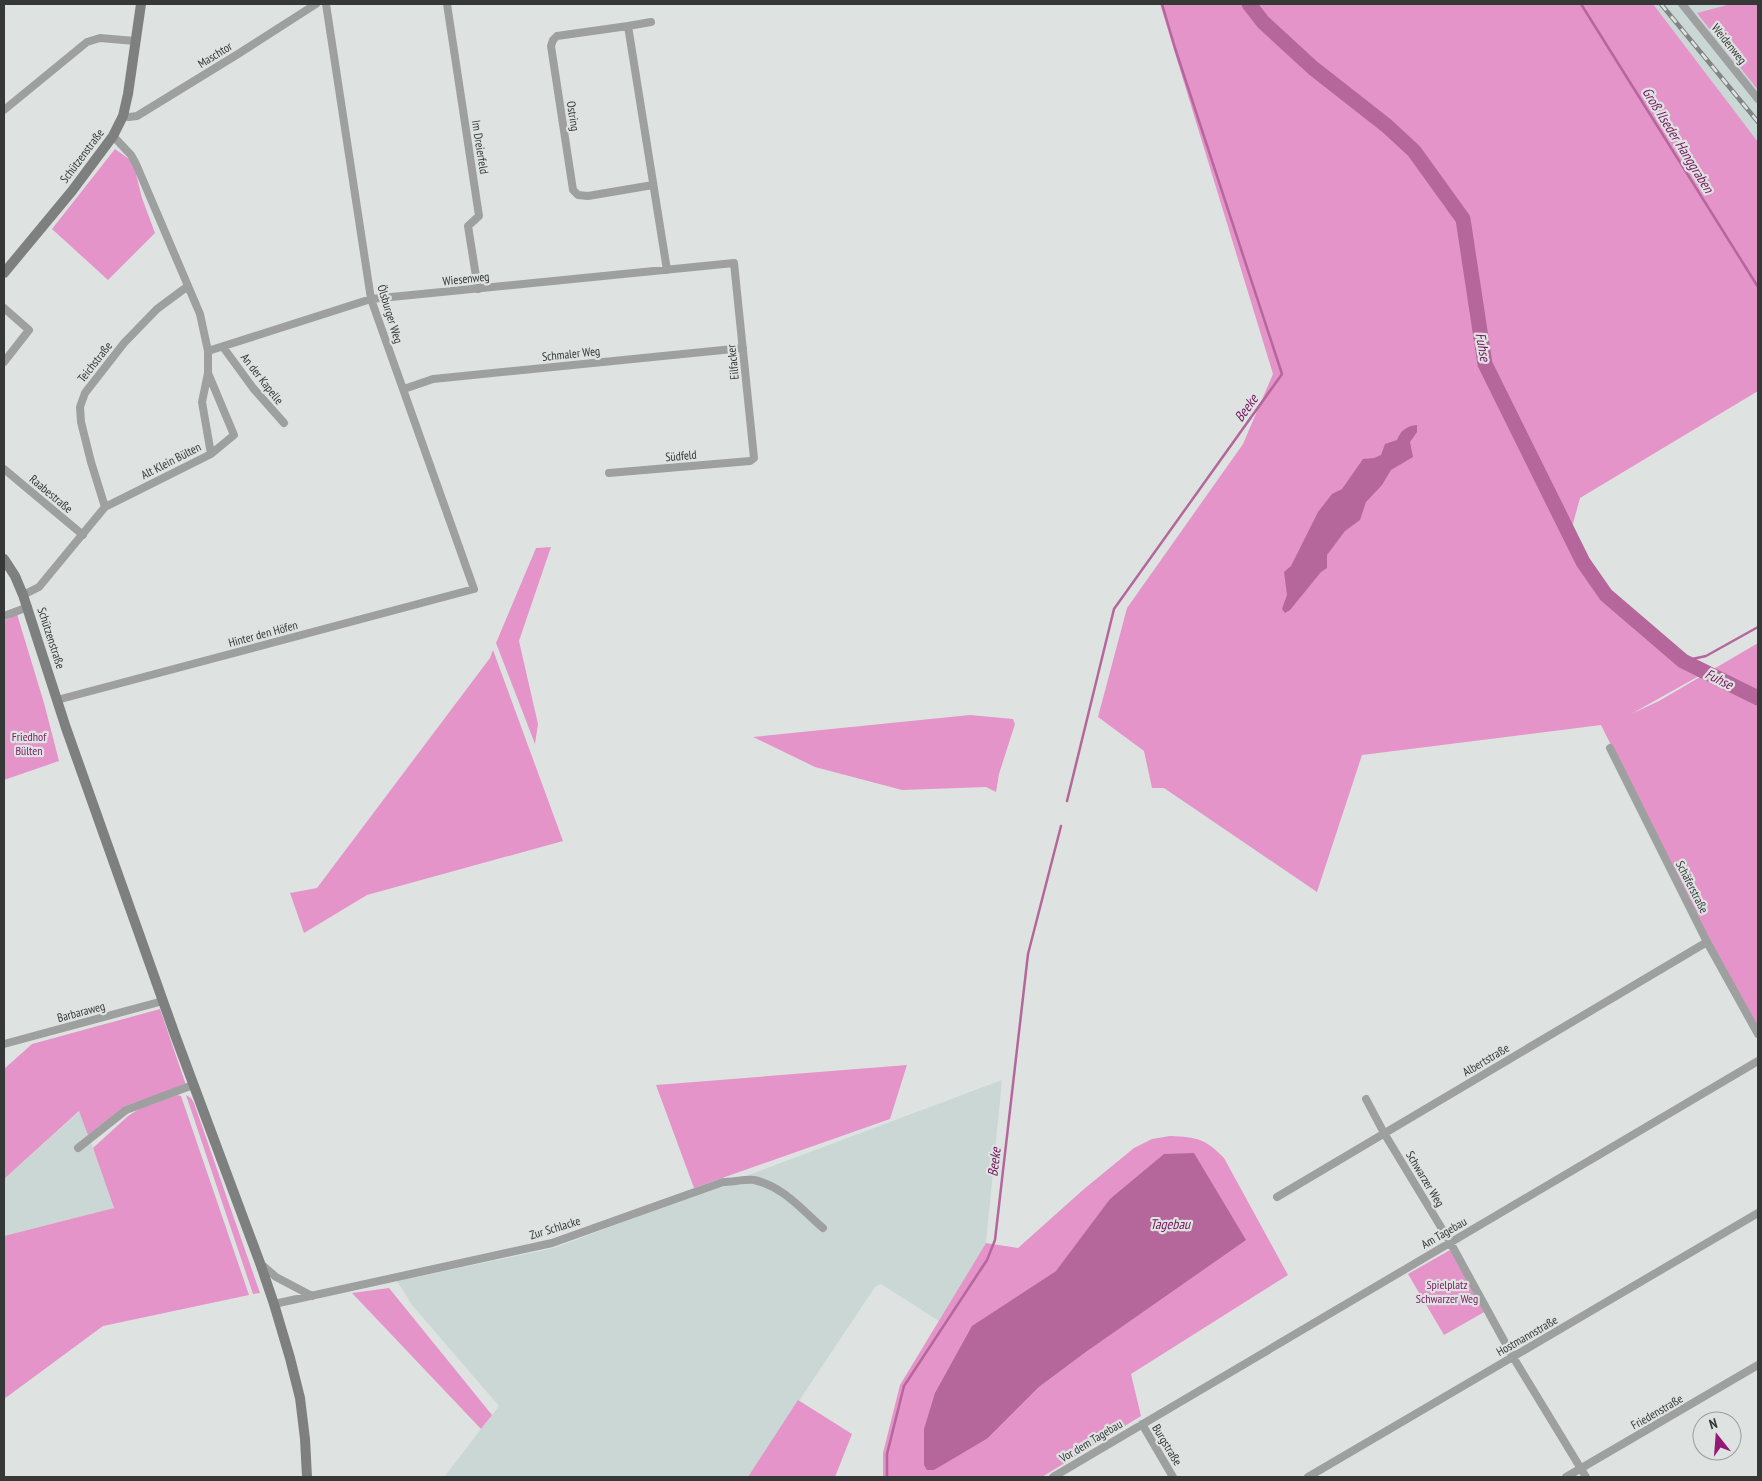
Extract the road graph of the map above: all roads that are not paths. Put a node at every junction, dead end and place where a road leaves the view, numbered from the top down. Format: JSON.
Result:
{"nodes":[{"id":1,"x":141,"y":4,"type":"edge"},
{"id":2,"x":316,"y":4,"type":"edge"},
{"id":3,"x":326,"y":4,"type":"edge"},
{"id":4,"x":447,"y":4,"type":"edge"},
{"id":5,"x":1682,"y":4,"type":"edge"},
{"id":6,"x":651,"y":22,"type":"dead end"},
{"id":7,"x":628,"y":26,"type":"junction"},
{"id":8,"x":135,"y":41,"type":"junction"},
{"id":9,"x":1758,"y":98,"type":"edge"},
{"id":10,"x":4,"y":110,"type":"edge"},
{"id":11,"x":123,"y":116,"type":"junction"},
{"id":12,"x":113,"y":136,"type":"junction"},
{"id":13,"x":653,"y":185,"type":"junction"},
{"id":14,"x":734,"y":263,"type":"joint"},
{"id":15,"x":667,"y":270,"type":"junction"},
{"id":16,"x":4,"y":273,"type":"edge"},
{"id":17,"x":188,"y":286,"type":"junction"},
{"id":18,"x":478,"y":289,"type":"junction"},
{"id":19,"x":371,"y":299,"type":"junction"},
{"id":20,"x":4,"y":308,"type":"edge"},
{"id":21,"x":223,"y":347,"type":"junction"},
{"id":22,"x":743,"y":348,"type":"junction"},
{"id":23,"x":208,"y":350,"type":"junction"},
{"id":24,"x":4,"y":362,"type":"edge"},
{"id":25,"x":208,"y":373,"type":"junction"},
{"id":26,"x":404,"y":389,"type":"junction"},
{"id":27,"x":284,"y":423,"type":"dead end"},
{"id":28,"x":211,"y":454,"type":"junction"},
{"id":29,"x":754,"y":458,"type":"joint"},
{"id":30,"x":4,"y":469,"type":"edge"},
{"id":31,"x":609,"y":473,"type":"dead end"},
{"id":32,"x":105,"y":507,"type":"junction"},
{"id":33,"x":83,"y":535,"type":"junction"},
{"id":34,"x":4,"y":559,"type":"edge"},
{"id":35,"x":474,"y":589,"type":"joint"},
{"id":36,"x":24,"y":595,"type":"junction"},
{"id":37,"x":28,"y":607,"type":"junction"},
{"id":38,"x":4,"y":616,"type":"edge"},
{"id":39,"x":57,"y":700,"type":"junction"},
{"id":40,"x":1610,"y":748,"type":"dead end"},
{"id":41,"x":1707,"y":942,"type":"junction"},
{"id":42,"x":163,"y":1001,"type":"junction"},
{"id":43,"x":1758,"y":1034,"type":"edge"},
{"id":44,"x":4,"y":1044,"type":"edge"},
{"id":45,"x":1758,"y":1061,"type":"edge"},
{"id":46,"x":193,"y":1085,"type":"junction"},
{"id":47,"x":1366,"y":1099,"type":"dead end"},
{"id":48,"x":1384,"y":1134,"type":"junction"},
{"id":49,"x":78,"y":1148,"type":"dead end"},
{"id":50,"x":1277,"y":1197,"type":"dead end"},
{"id":51,"x":1758,"y":1213,"type":"edge"},
{"id":52,"x":823,"y":1228,"type":"dead end"},
{"id":53,"x":1450,"y":1242,"type":"junction"},
{"id":54,"x":260,"y":1262,"type":"junction"},
{"id":55,"x":312,"y":1296,"type":"junction"},
{"id":56,"x":274,"y":1304,"type":"junction"},
{"id":57,"x":1513,"y":1357,"type":"junction"},
{"id":58,"x":1758,"y":1365,"type":"edge"},
{"id":59,"x":1142,"y":1424,"type":"junction"},
{"id":60,"x":1581,"y":1468,"type":"junction"},
{"id":61,"x":307,"y":1477,"type":"edge"},
{"id":62,"x":1053,"y":1477,"type":"edge"},
{"id":63,"x":1173,"y":1477,"type":"edge"},
{"id":64,"x":1308,"y":1477,"type":"edge"},
{"id":65,"x":1566,"y":1477,"type":"edge"},
{"id":66,"x":1586,"y":1477,"type":"edge"}],
"edges":[{"from":1,"to":8,"type":"street","name":"Schützenstraße"},
{"from":2,"to":11,"type":"street","name":"Maschtor"},
{"from":3,"to":19,"type":"street","name":"Ölsburger Weg"},
{"from":4,"to":18,"type":"street","name":"Im Dreierfeld"},
{"from":5,"to":9,"type":"street","name":"Weidenweg"},
{"from":6,"to":7,"type":"street","name":"Ostring"},
{"from":7,"to":13,"type":"street"},
{"from":7,"to":13,"type":"street","name":"Ostring"},
{"from":8,"to":10,"type":"street"},
{"from":8,"to":11,"type":"street","name":"Schützenstraße"},
{"from":11,"to":12,"type":"street","name":"Schützenstraße"},
{"from":12,"to":16,"type":"street","name":"Schützenstraße"},
{"from":12,"to":17,"type":"street","name":"Alt Klein Bülten"},
{"from":13,"to":15,"type":"street"},
{"from":14,"to":15,"type":"street","name":"Wiesenweg"},
{"from":14,"to":22,"type":"street","name":"Eilfacker"},
{"from":15,"to":18,"type":"street","name":"Wiesenweg"},
{"from":17,"to":23,"type":"street","name":"Alt Klein Bülten"},
{"from":17,"to":32,"type":"street","name":"Teichstraße"},
{"from":18,"to":19,"type":"street","name":"Wiesenweg"},
{"from":19,"to":21,"type":"street","name":"Wiesenweg"},
{"from":19,"to":26,"type":"street","name":"Ölsburger Weg"},
{"from":20,"to":24,"type":"street"},
{"from":21,"to":23,"type":"street","name":"Wiesenweg"},
{"from":21,"to":27,"type":"street","name":"An der Kapelle"},
{"from":22,"to":26,"type":"street","name":"Schmaler Weg"},
{"from":22,"to":29,"type":"street","name":"Eilfacker"},
{"from":23,"to":25,"type":"street","name":"Alt Klein Bülten"},
{"from":25,"to":28,"type":"street","name":"Alt Klein Bülten"},
{"from":25,"to":28,"type":"street"},
{"from":26,"to":35,"type":"street","name":"Ölsburger Weg"},
{"from":28,"to":32,"type":"street","name":"Alt Klein Bülten"},
{"from":29,"to":31,"type":"street","name":"Südfeld"},
{"from":30,"to":33,"type":"street","name":"Raabestraße"},
{"from":32,"to":33,"type":"street","name":"Alt Klein Bülten"},
{"from":33,"to":36,"type":"street","name":"Alt Klein Bülten"},
{"from":34,"to":36,"type":"street","name":"Schützenstraße"},
{"from":35,"to":39,"type":"street","name":"Hinter den Höfen"},
{"from":36,"to":37,"type":"street","name":"Schützenstraße"},
{"from":37,"to":38,"type":"street"},
{"from":37,"to":39,"type":"street","name":"Schützenstraße"},
{"from":39,"to":42,"type":"street","name":"Schützenstraße"},
{"from":40,"to":41,"type":"street","name":"Schäferstraße"},
{"from":41,"to":43,"type":"street","name":"Schäferstraße"},
{"from":41,"to":48,"type":"street","name":"Albertstraße"},
{"from":42,"to":44,"type":"street","name":"Barbaraweg"},
{"from":42,"to":46,"type":"street","name":"Schützenstraße"},
{"from":45,"to":53,"type":"street","name":"Am Tagebau"},
{"from":46,"to":49,"type":"street"},
{"from":46,"to":54,"type":"street","name":"Schützenstraße"},
{"from":47,"to":48,"type":"street","name":"Schwarzer Weg"},
{"from":48,"to":50,"type":"street","name":"Albertstraße"},
{"from":48,"to":53,"type":"street","name":"Schwarzer Weg"},
{"from":51,"to":57,"type":"street","name":"Hostmannstraße"},
{"from":52,"to":55,"type":"street","name":"Zur Schlacke"},
{"from":53,"to":57,"type":"street","name":"Schwarzer Weg"},
{"from":53,"to":59,"type":"street","name":"Am Tagebau"},
{"from":54,"to":55,"type":"street"},
{"from":54,"to":56,"type":"street","name":"Schützenstraße"},
{"from":55,"to":56,"type":"street","name":"Zur Schlacke"},
{"from":56,"to":61,"type":"street","name":"Schützenstraße"},
{"from":57,"to":60,"type":"street","name":"Schwarzer Weg"},
{"from":57,"to":64,"type":"street","name":"Hostmannstraße"},
{"from":58,"to":60,"type":"street","name":"Friedenstraße"},
{"from":59,"to":62,"type":"street","name":"Vor dem Tagebau"},
{"from":59,"to":63,"type":"street","name":"Burgstraße"},
{"from":60,"to":65,"type":"street","name":"Friedenstraße"},
{"from":60,"to":66,"type":"street","name":"Schwarzer Weg"}]}
